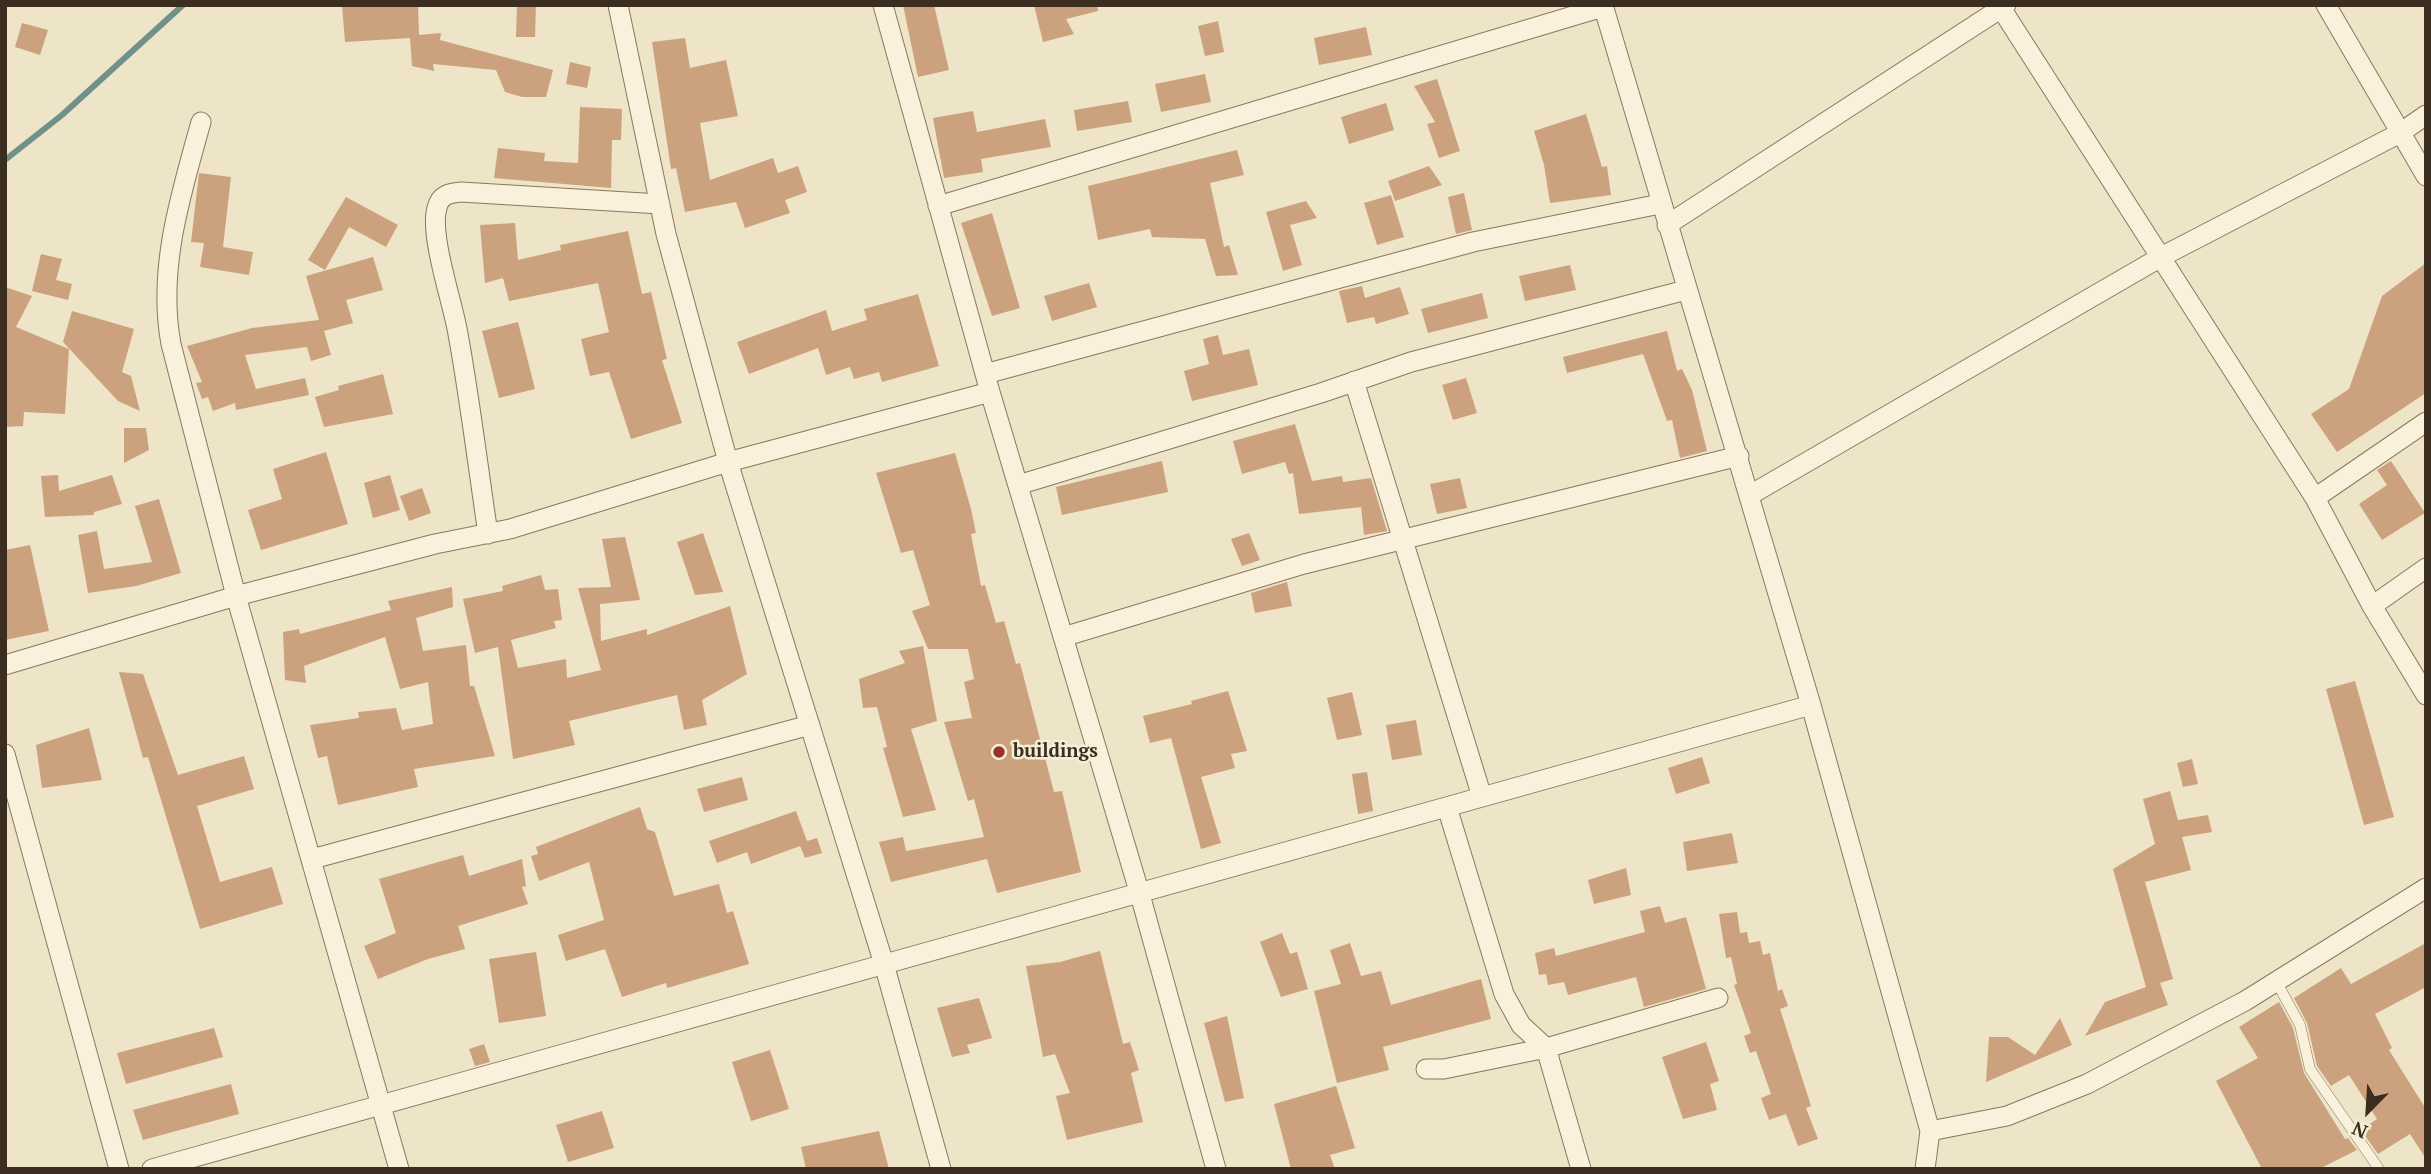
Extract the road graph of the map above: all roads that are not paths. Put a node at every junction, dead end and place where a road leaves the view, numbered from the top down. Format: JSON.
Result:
{"nodes":[{"id":1,"x":618,"y":5,"type":"edge"},
{"id":2,"x":883,"y":5,"type":"edge"},
{"id":3,"x":2326,"y":5,"type":"edge"},
{"id":4,"x":1603,"y":6,"type":"edge"},
{"id":5,"x":2002,"y":6,"type":"edge"},
{"id":6,"x":2426,"y":115,"type":"edge"},
{"id":7,"x":201,"y":122,"type":"dead end"},
{"id":8,"x":2400,"y":133,"type":"junction"},
{"id":9,"x":2426,"y":176,"type":"edge"},
{"id":10,"x":660,"y":204,"type":"junction"},
{"id":11,"x":1660,"y":204,"type":"junction"},
{"id":12,"x":938,"y":206,"type":"junction"},
{"id":13,"x":1667,"y":225,"type":"junction"},
{"id":14,"x":2161,"y":257,"type":"junction"},
{"id":15,"x":1686,"y":290,"type":"junction"},
{"id":16,"x":1354,"y":381,"type":"junction"},
{"id":17,"x":988,"y":383,"type":"junction"},
{"id":18,"x":2426,"y":422,"type":"edge"},
{"id":19,"x":1739,"y":456,"type":"junction"},
{"id":20,"x":728,"y":462,"type":"junction"},
{"id":21,"x":1018,"y":485,"type":"junction"},
{"id":22,"x":1750,"y":495,"type":"junction"},
{"id":23,"x":2315,"y":498,"type":"junction"},
{"id":24,"x":488,"y":534,"type":"junction"},
{"id":25,"x":1403,"y":537,"type":"junction"},
{"id":26,"x":2426,"y":568,"type":"edge"},
{"id":27,"x":236,"y":596,"type":"junction"},
{"id":28,"x":2372,"y":606,"type":"junction"},
{"id":29,"x":1063,"y":637,"type":"junction"},
{"id":30,"x":5,"y":665,"type":"edge"},
{"id":31,"x":2426,"y":695,"type":"edge"},
{"id":32,"x":1811,"y":705,"type":"junction"},
{"id":33,"x":810,"y":725,"type":"junction"},
{"id":34,"x":5,"y":754,"type":"edge"},
{"id":35,"x":1482,"y":797,"type":"junction"},
{"id":36,"x":1447,"y":807,"type":"junction"},
{"id":37,"x":312,"y":859,"type":"junction"},
{"id":38,"x":2426,"y":888,"type":"edge"},
{"id":39,"x":1139,"y":891,"type":"junction"},
{"id":40,"x":884,"y":964,"type":"junction"},
{"id":41,"x":2276,"y":981,"type":"junction"},
{"id":42,"x":1718,"y":998,"type":"dead end"},
{"id":43,"x":1546,"y":1048,"type":"junction"},
{"id":44,"x":1426,"y":1069,"type":"dead end"},
{"id":45,"x":382,"y":1105,"type":"junction"},
{"id":46,"x":1930,"y":1131,"type":"junction"},
{"id":47,"x":120,"y":1169,"type":"edge"},
{"id":48,"x":152,"y":1169,"type":"edge"},
{"id":49,"x":399,"y":1169,"type":"edge"},
{"id":50,"x":941,"y":1169,"type":"edge"},
{"id":51,"x":1216,"y":1169,"type":"edge"},
{"id":52,"x":1581,"y":1169,"type":"edge"},
{"id":53,"x":1925,"y":1169,"type":"edge"},
{"id":54,"x":2379,"y":1169,"type":"edge"}],
"edges":[{"from":1,"to":10,"type":"street"},
{"from":2,"to":12,"type":"street"},
{"from":3,"to":8,"type":"street"},
{"from":4,"to":11,"type":"street"},
{"from":4,"to":12,"type":"street"},
{"from":5,"to":13,"type":"street"},
{"from":5,"to":14,"type":"street"},
{"from":6,"to":8,"type":"street"},
{"from":7,"to":27,"type":"street"},
{"from":8,"to":9,"type":"street"},
{"from":8,"to":14,"type":"street"},
{"from":10,"to":20,"type":"street"},
{"from":10,"to":24,"type":"street"},
{"from":11,"to":13,"type":"street"},
{"from":11,"to":17,"type":"street"},
{"from":12,"to":17,"type":"street"},
{"from":13,"to":15,"type":"street"},
{"from":14,"to":22,"type":"street"},
{"from":14,"to":23,"type":"street"},
{"from":15,"to":16,"type":"street"},
{"from":15,"to":19,"type":"street"},
{"from":16,"to":21,"type":"street"},
{"from":16,"to":25,"type":"street"},
{"from":17,"to":20,"type":"street"},
{"from":17,"to":21,"type":"street"},
{"from":18,"to":23,"type":"street"},
{"from":19,"to":22,"type":"street"},
{"from":19,"to":25,"type":"street"},
{"from":20,"to":24,"type":"street"},
{"from":20,"to":33,"type":"street"},
{"from":21,"to":29,"type":"street"},
{"from":22,"to":32,"type":"street"},
{"from":23,"to":28,"type":"street"},
{"from":24,"to":27,"type":"street"},
{"from":25,"to":29,"type":"street"},
{"from":25,"to":35,"type":"street"},
{"from":26,"to":28,"type":"street"},
{"from":27,"to":30,"type":"street"},
{"from":27,"to":37,"type":"street"},
{"from":28,"to":31,"type":"street"},
{"from":29,"to":39,"type":"street"},
{"from":32,"to":35,"type":"street"},
{"from":32,"to":46,"type":"street"},
{"from":33,"to":37,"type":"street"},
{"from":33,"to":40,"type":"street"},
{"from":34,"to":47,"type":"street"},
{"from":35,"to":36,"type":"street"},
{"from":36,"to":39,"type":"street"},
{"from":36,"to":43,"type":"street"},
{"from":37,"to":45,"type":"street"},
{"from":38,"to":41,"type":"street"},
{"from":39,"to":40,"type":"street"},
{"from":39,"to":51,"type":"street"},
{"from":40,"to":45,"type":"street"},
{"from":40,"to":50,"type":"street"},
{"from":41,"to":46,"type":"street"},
{"from":41,"to":54,"type":"lane"},
{"from":42,"to":43,"type":"street"},
{"from":43,"to":44,"type":"street"},
{"from":43,"to":52,"type":"street"},
{"from":45,"to":48,"type":"street"},
{"from":45,"to":49,"type":"street"},
{"from":46,"to":53,"type":"street"}]}
